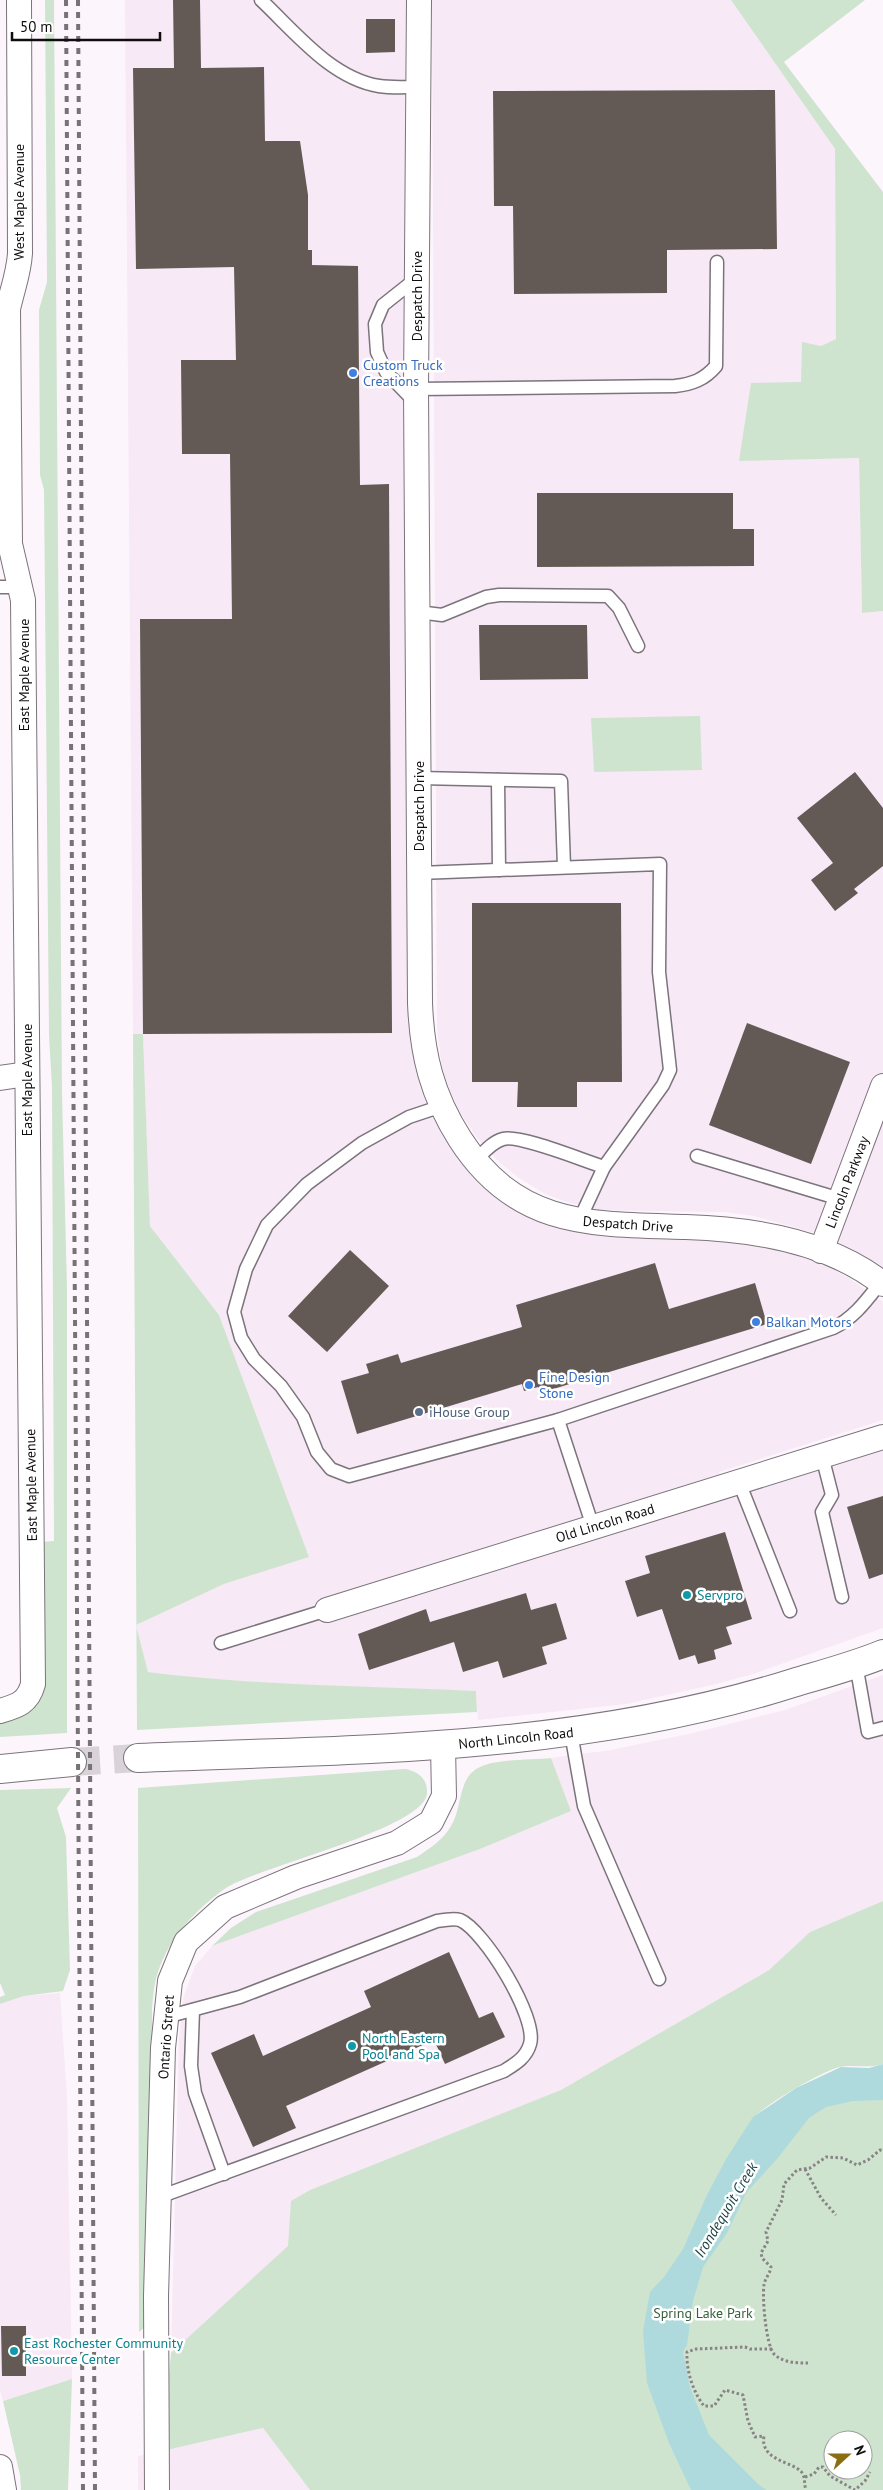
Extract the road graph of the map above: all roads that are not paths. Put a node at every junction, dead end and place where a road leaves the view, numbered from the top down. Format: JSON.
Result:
{"nodes":[{"id":1,"x":19,"y":0,"type":"edge"},
{"id":2,"x":261,"y":0,"type":"edge"},
{"id":3,"x":419,"y":0,"type":"edge"},
{"id":4,"x":418,"y":87,"type":"junction"},
{"id":5,"x":718,"y":262,"type":"dead end"},
{"id":6,"x":417,"y":278,"type":"junction"},
{"id":7,"x":417,"y":396,"type":"junction"},
{"id":8,"x":4,"y":432,"type":"edge"},
{"id":9,"x":10,"y":587,"type":"edge"},
{"id":10,"x":418,"y":612,"type":"junction"},
{"id":11,"x":638,"y":646,"type":"dead end"},
{"id":12,"x":419,"y":778,"type":"junction"},
{"id":13,"x":498,"y":780,"type":"junction"},
{"id":14,"x":564,"y":867,"type":"junction"},
{"id":15,"x":499,"y":870,"type":"junction"},
{"id":16,"x":420,"y":872,"type":"junction"},
{"id":17,"x":27,"y":1074,"type":"junction"},
{"id":18,"x":0,"y":1078,"type":"edge"},
{"id":19,"x":883,"y":1086,"type":"edge"},
{"id":20,"x":442,"y":1106,"type":"junction"},
{"id":21,"x":697,"y":1156,"type":"dead end"},
{"id":22,"x":476,"y":1160,"type":"junction"},
{"id":23,"x":604,"y":1167,"type":"junction"},
{"id":24,"x":840,"y":1199,"type":"junction"},
{"id":25,"x":579,"y":1221,"type":"junction"},
{"id":26,"x":821,"y":1251,"type":"junction"},
{"id":27,"x":882,"y":1283,"type":"edge"},
{"id":28,"x":558,"y":1420,"type":"junction"},
{"id":29,"x":883,"y":1436,"type":"edge"},
{"id":30,"x":822,"y":1456,"type":"junction"},
{"id":31,"x":739,"y":1482,"type":"junction"},
{"id":32,"x":593,"y":1527,"type":"junction"},
{"id":33,"x":842,"y":1597,"type":"dead end"},
{"id":34,"x":327,"y":1610,"type":"joint"},
{"id":35,"x":790,"y":1611,"type":"dead end"},
{"id":36,"x":221,"y":1644,"type":"dead end"},
{"id":37,"x":883,"y":1654,"type":"edge"},
{"id":38,"x":856,"y":1664,"type":"junction"},
{"id":39,"x":0,"y":1711,"type":"edge"},
{"id":40,"x":883,"y":1728,"type":"edge"},
{"id":41,"x":571,"y":1733,"type":"junction"},
{"id":42,"x":443,"y":1746,"type":"junction"},
{"id":43,"x":138,"y":1758,"type":"tunnel mouth"},
{"id":44,"x":72,"y":1762,"type":"tunnel mouth"},
{"id":45,"x":0,"y":1769,"type":"edge"},
{"id":46,"x":659,"y":1979,"type":"dead end"},
{"id":47,"x":194,"y":2010,"type":"junction"},
{"id":48,"x":166,"y":2017,"type":"junction"},
{"id":49,"x":224,"y":2174,"type":"junction"},
{"id":50,"x":159,"y":2197,"type":"junction"},
{"id":51,"x":0,"y":2466,"type":"edge"},
{"id":52,"x":4,"y":2490,"type":"edge"},
{"id":53,"x":157,"y":2490,"type":"edge"}],
"edges":[{"from":1,"to":8,"type":"street","name":"West Maple Avenue"},
{"from":2,"to":4,"type":"lane"},
{"from":3,"to":4,"type":"street","name":"Despatch Drive"},
{"from":4,"to":6,"type":"street","name":"Despatch Drive"},
{"from":5,"to":7,"type":"lane"},
{"from":6,"to":7,"type":"street","name":"Despatch Drive"},
{"from":6,"to":7,"type":"lane"},
{"from":7,"to":10,"type":"street","name":"Despatch Drive"},
{"from":8,"to":9,"type":"street","name":"East Maple Avenue"},
{"from":9,"to":17,"type":"street","name":"East Maple Avenue"},
{"from":10,"to":11,"type":"lane"},
{"from":10,"to":12,"type":"street","name":"Despatch Drive"},
{"from":12,"to":13,"type":"lane"},
{"from":12,"to":16,"type":"street","name":"Despatch Drive"},
{"from":13,"to":14,"type":"lane"},
{"from":13,"to":15,"type":"lane"},
{"from":14,"to":15,"type":"lane"},
{"from":14,"to":23,"type":"lane"},
{"from":15,"to":16,"type":"lane"},
{"from":16,"to":20,"type":"street","name":"Despatch Drive"},
{"from":17,"to":18,"type":"street"},
{"from":17,"to":39,"type":"street","name":"East Maple Avenue"},
{"from":19,"to":24,"type":"street","name":"Lincoln Parkway"},
{"from":20,"to":22,"type":"street","name":"Despatch Drive"},
{"from":20,"to":28,"type":"lane"},
{"from":21,"to":24,"type":"lane"},
{"from":22,"to":23,"type":"lane"},
{"from":22,"to":25,"type":"street","name":"Despatch Drive"},
{"from":23,"to":25,"type":"lane"},
{"from":24,"to":26,"type":"street","name":"Lincoln Parkway"},
{"from":25,"to":26,"type":"street","name":"Despatch Drive"},
{"from":26,"to":27,"type":"street","name":"Despatch Drive"},
{"from":27,"to":28,"type":"lane"},
{"from":28,"to":32,"type":"lane"},
{"from":29,"to":30,"type":"street","name":"Old Lincoln Road"},
{"from":30,"to":31,"type":"street","name":"Old Lincoln Road"},
{"from":30,"to":33,"type":"lane"},
{"from":31,"to":32,"type":"street","name":"Old Lincoln Road"},
{"from":31,"to":35,"type":"lane"},
{"from":32,"to":34,"type":"street","name":"Old Lincoln Road"},
{"from":34,"to":36,"type":"lane"},
{"from":37,"to":38,"type":"street","name":"North Lincoln Road"},
{"from":38,"to":40,"type":"lane"},
{"from":38,"to":41,"type":"street","name":"North Lincoln Road"},
{"from":41,"to":42,"type":"street","name":"North Lincoln Road"},
{"from":41,"to":46,"type":"lane"},
{"from":42,"to":43,"type":"street","name":"North Lincoln Road"},
{"from":42,"to":48,"type":"street","name":"Ontario Street"},
{"from":44,"to":45,"type":"street"},
{"from":47,"to":48,"type":"lane"},
{"from":47,"to":49,"type":"lane"},
{"from":47,"to":49,"type":"lane"},
{"from":48,"to":50,"type":"street","name":"Ontario Street"},
{"from":49,"to":50,"type":"lane"},
{"from":50,"to":53,"type":"street","name":"Ontario Street"},
{"from":51,"to":52,"type":"street"}]}
